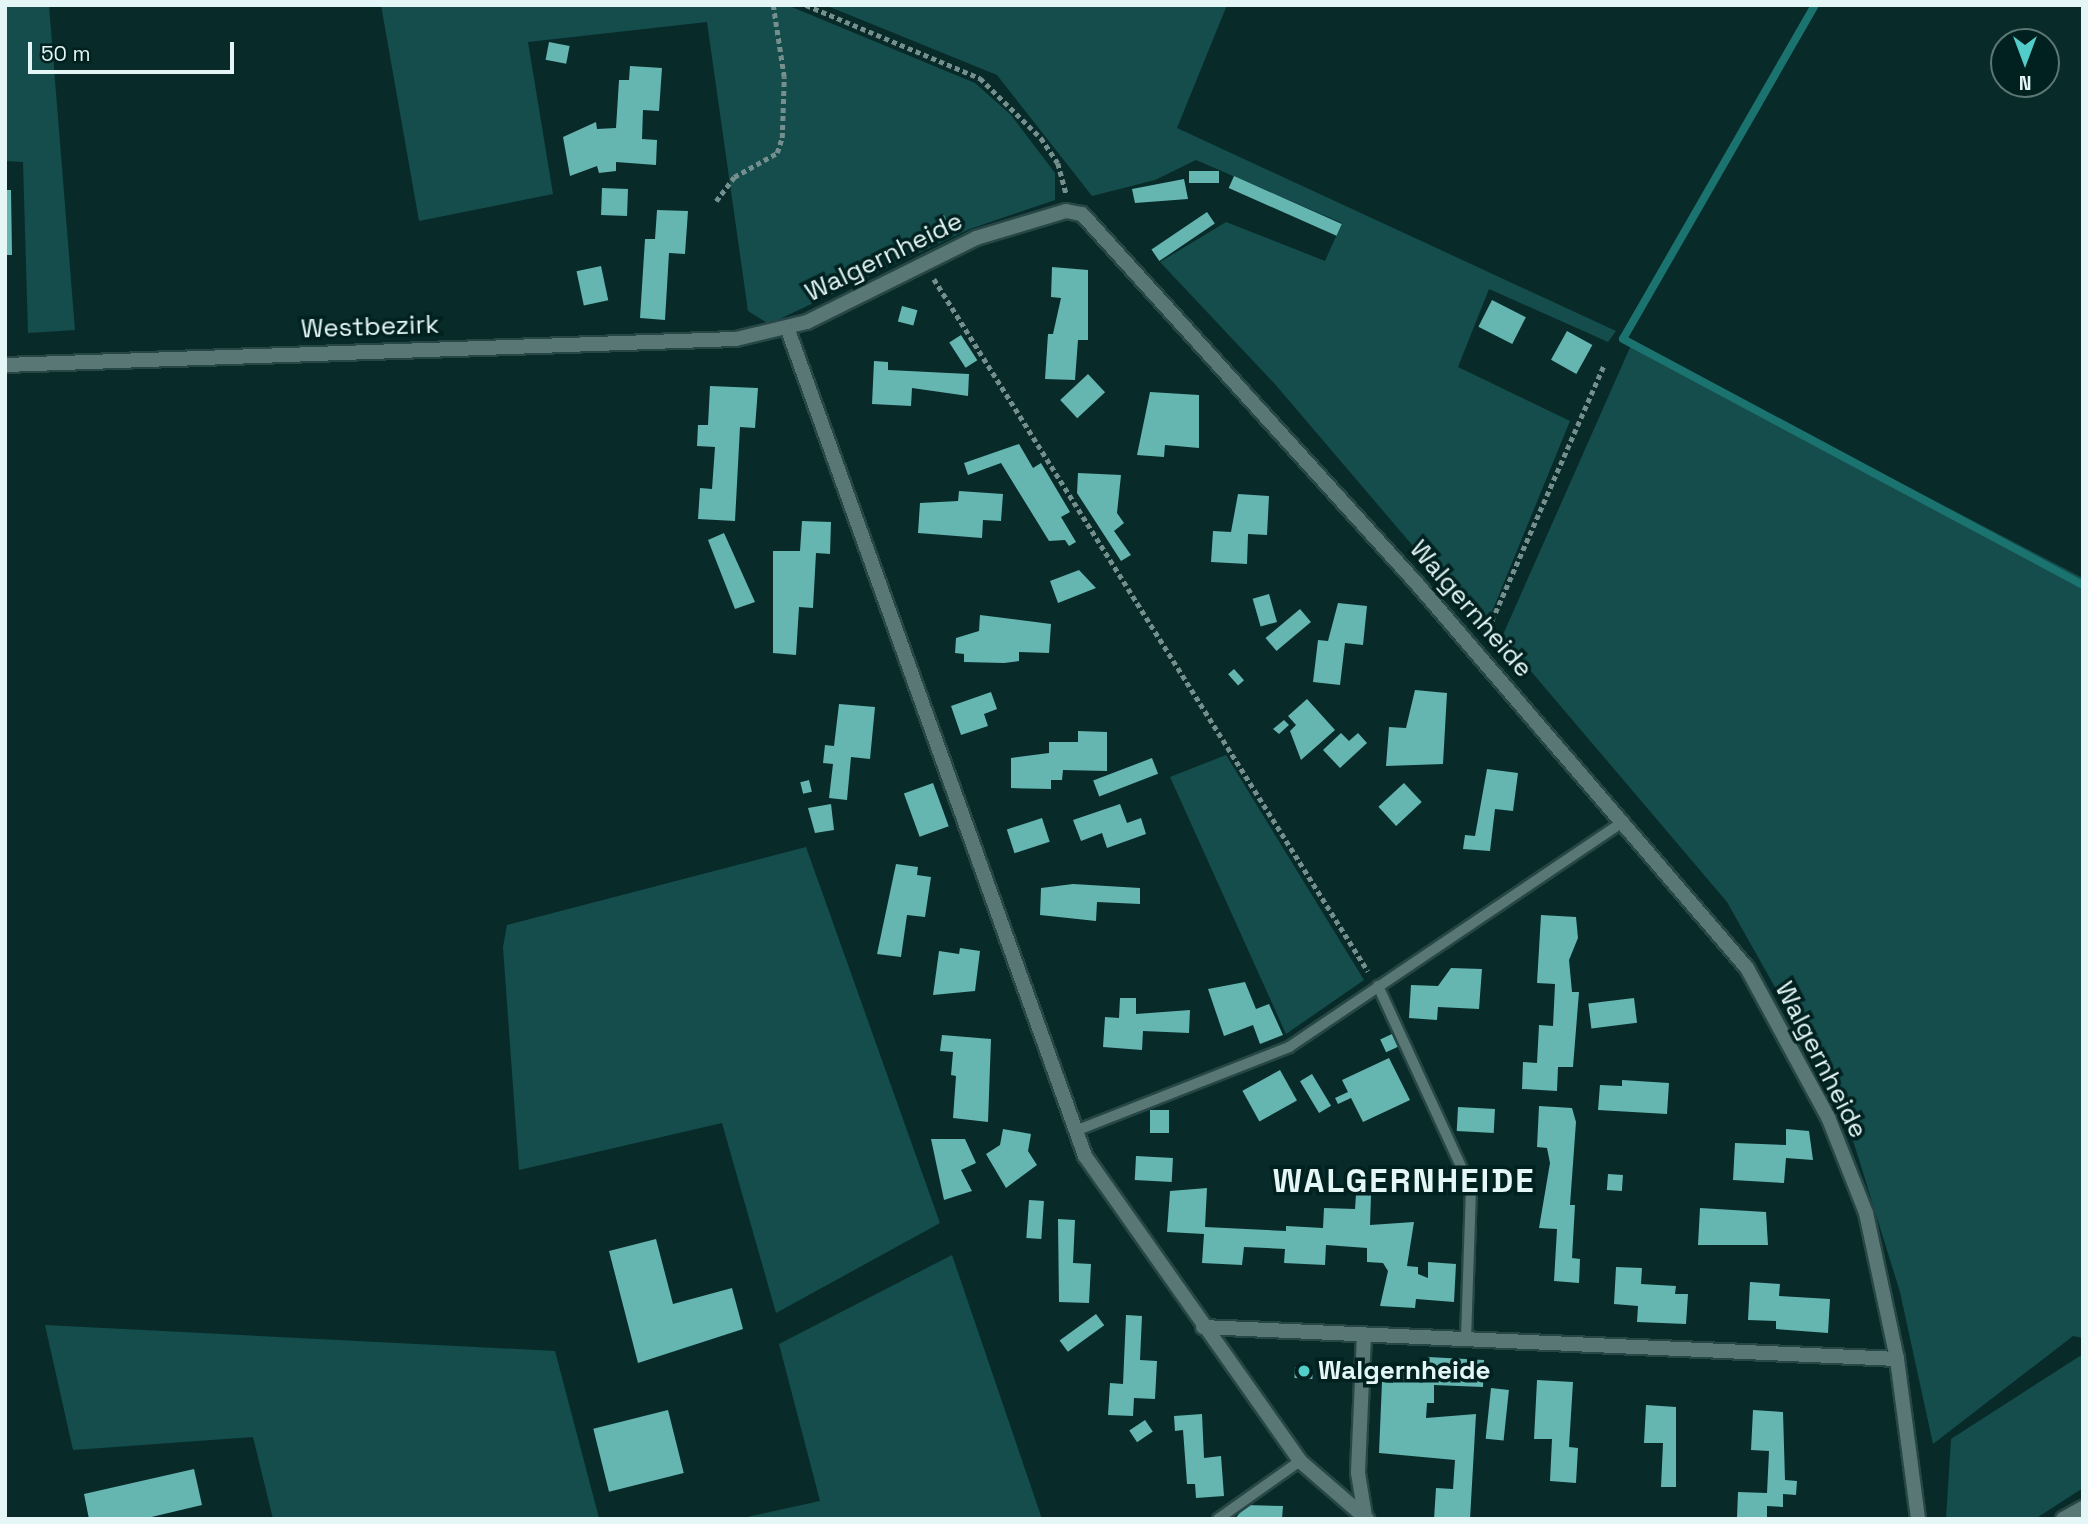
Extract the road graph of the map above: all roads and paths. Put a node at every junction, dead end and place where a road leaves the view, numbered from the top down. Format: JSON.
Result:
{"nodes":[{"id":1,"x":773,"y":5,"type":"edge"},
{"id":2,"x":806,"y":5,"type":"edge"},
{"id":3,"x":716,"y":201,"type":"dead end"},
{"id":4,"x":1066,"y":211,"type":"junction"},
{"id":5,"x":922,"y":261,"type":"junction"},
{"id":6,"x":789,"y":330,"type":"junction"},
{"id":7,"x":736,"y":338,"type":"joint"},
{"id":8,"x":5,"y":365,"type":"edge"},
{"id":9,"x":1604,"y":365,"type":"dead end"},
{"id":10,"x":1472,"y":647,"type":"junction"},
{"id":11,"x":1624,"y":821,"type":"junction"},
{"id":12,"x":1378,"y":986,"type":"junction"},
{"id":13,"x":1075,"y":1131,"type":"junction"},
{"id":14,"x":1203,"y":1327,"type":"junction"},
{"id":15,"x":1364,"y":1334,"type":"junction"},
{"id":16,"x":1466,"y":1338,"type":"junction"},
{"id":17,"x":1897,"y":1359,"type":"junction"},
{"id":18,"x":1300,"y":1461,"type":"junction"},
{"id":19,"x":2083,"y":1508,"type":"edge"},
{"id":20,"x":1366,"y":1518,"type":"edge"},
{"id":21,"x":1218,"y":1519,"type":"edge"},
{"id":22,"x":1918,"y":1519,"type":"edge"},
{"id":23,"x":2063,"y":1519,"type":"edge"}],
"edges":[{"from":1,"to":3,"type":"path"},
{"from":2,"to":4,"type":"path"},
{"from":4,"to":5,"type":"street","name":"Walgernheide"},
{"from":4,"to":10,"type":"street","name":"Walgernheide"},
{"from":5,"to":6,"type":"street","name":"Walgernheide"},
{"from":5,"to":12,"type":"path"},
{"from":6,"to":7,"type":"street","name":"Walgernheide"},
{"from":6,"to":13,"type":"street","name":"Walgernheide"},
{"from":7,"to":8,"type":"street","name":"Westbezirk"},
{"from":9,"to":10,"type":"path"},
{"from":10,"to":11,"type":"street","name":"Walgernheide"},
{"from":11,"to":12,"type":"lane"},
{"from":11,"to":17,"type":"street","name":"Walgernheide"},
{"from":12,"to":13,"type":"lane"},
{"from":12,"to":16,"type":"lane"},
{"from":13,"to":14,"type":"street","name":"Walgernheide"},
{"from":14,"to":15,"type":"street"},
{"from":14,"to":18,"type":"street","name":"Walgernheide"},
{"from":15,"to":16,"type":"street"},
{"from":15,"to":20,"type":"street","name":"Walgernheide"},
{"from":16,"to":17,"type":"street"},
{"from":17,"to":22,"type":"street","name":"Walgernheide"},
{"from":18,"to":20,"type":"street","name":"Walgernheide"},
{"from":18,"to":21,"type":"lane"},
{"from":19,"to":23,"type":"street"}]}
